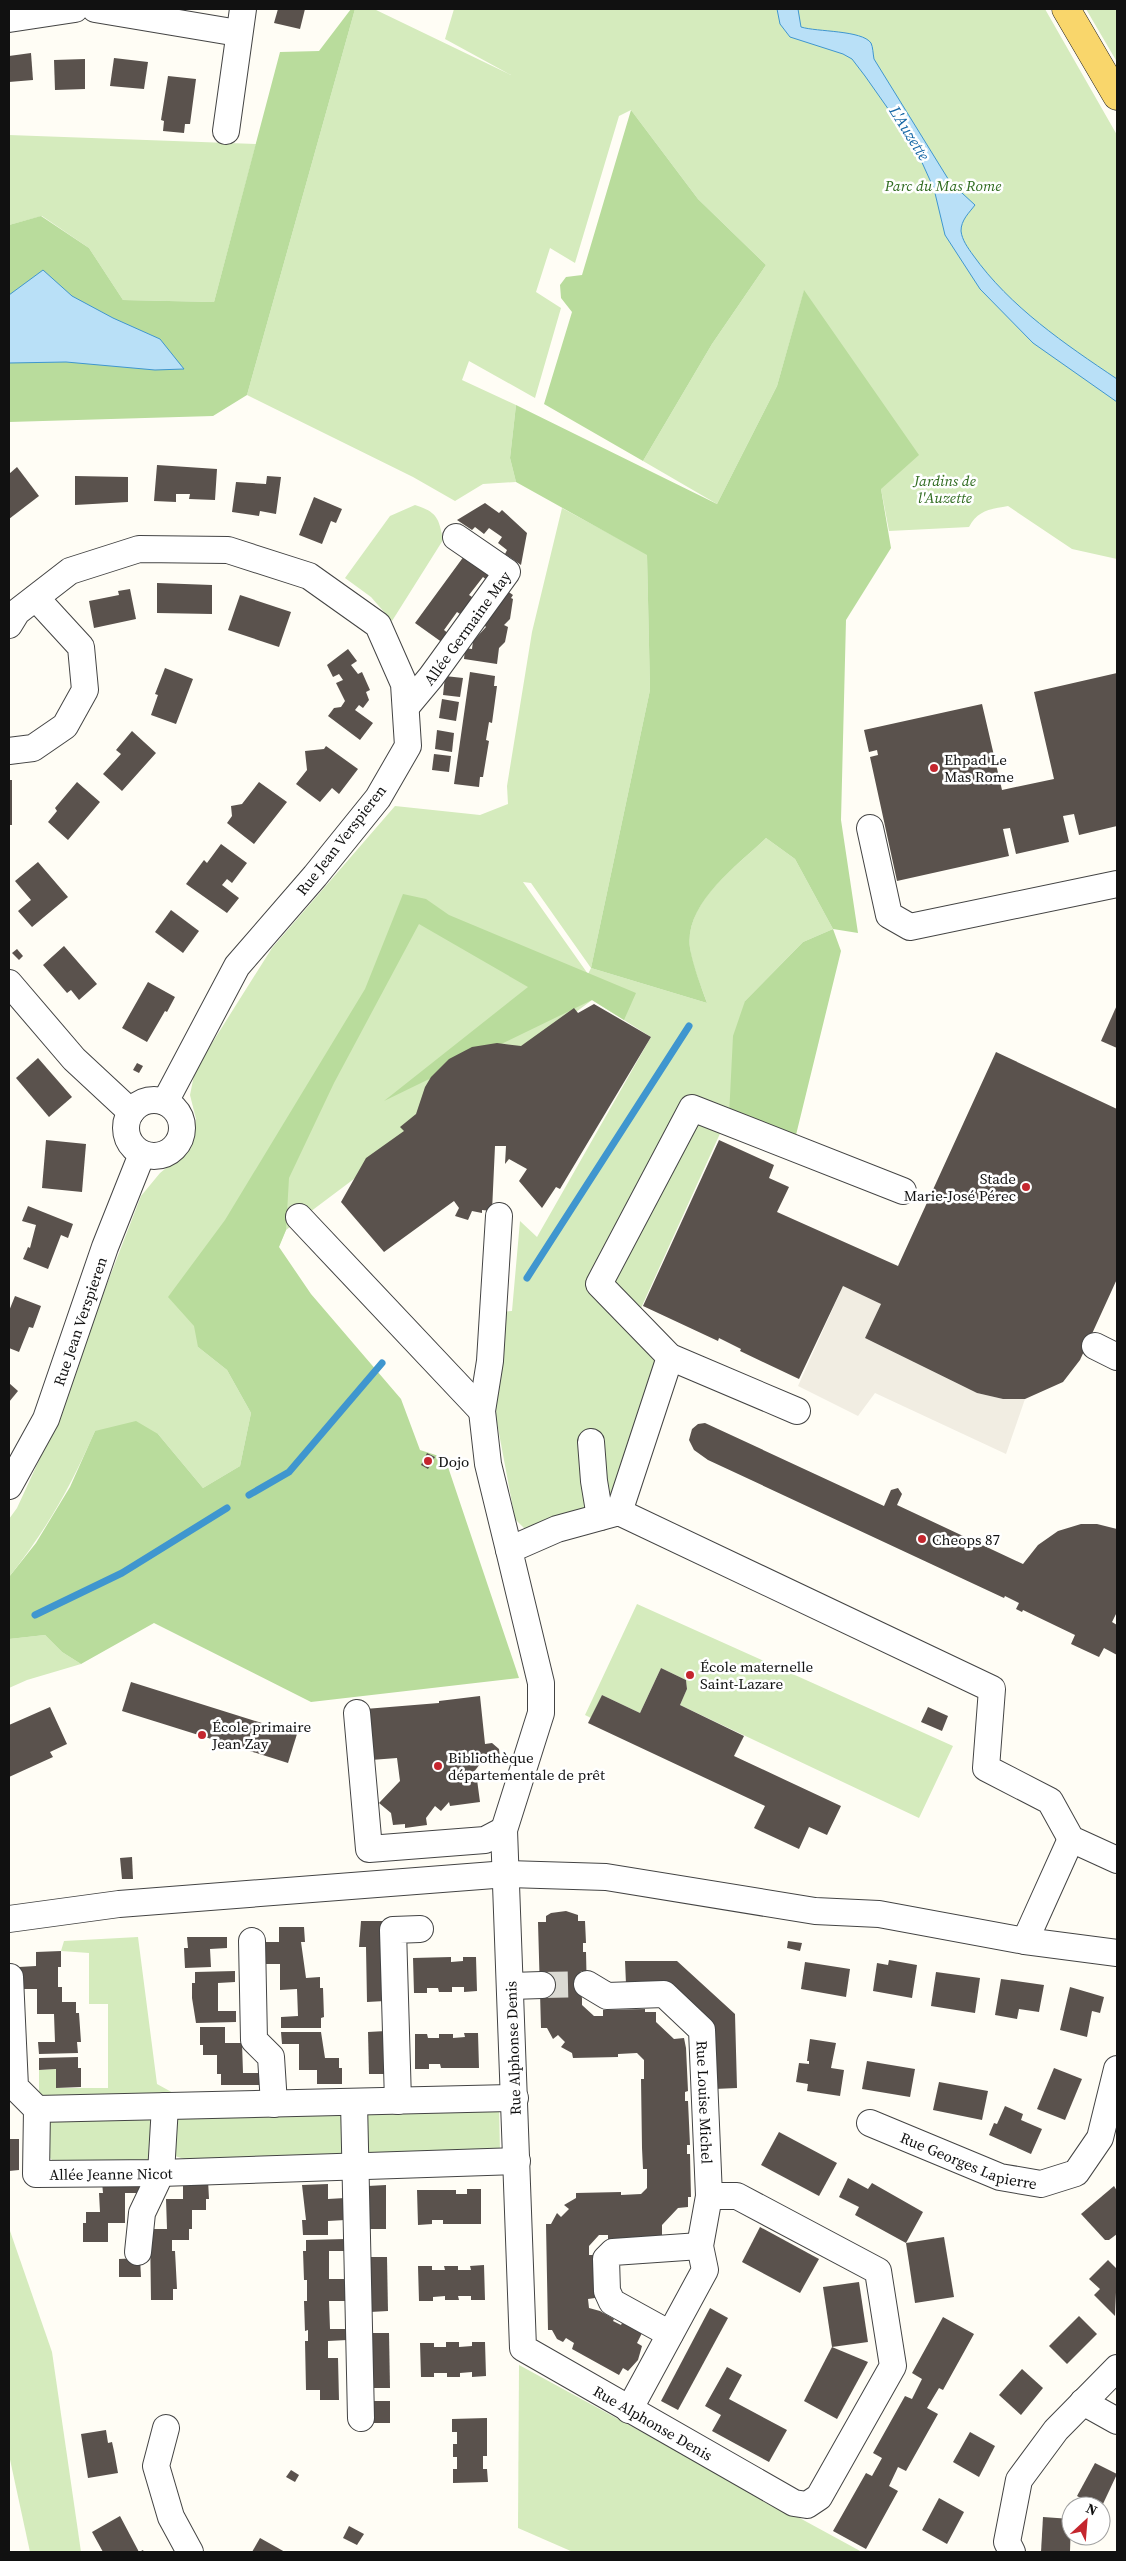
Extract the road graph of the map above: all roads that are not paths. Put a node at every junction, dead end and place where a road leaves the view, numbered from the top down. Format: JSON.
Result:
{"nodes":[{"id":1,"x":75,"y":9,"type":"edge"},
{"id":2,"x":95,"y":9,"type":"edge"},
{"id":3,"x":1066,"y":9,"type":"edge"},
{"id":4,"x":9,"y":19,"type":"edge"},
{"id":5,"x":240,"y":21,"type":"edge"},
{"id":6,"x":1117,"y":96,"type":"edge"},
{"id":7,"x":226,"y":131,"type":"dead end"},
{"id":8,"x":456,"y":537,"type":"dead end"},
{"id":9,"x":36,"y":598,"type":"junction"},
{"id":10,"x":9,"y":625,"type":"edge"},
{"id":11,"x":406,"y":707,"type":"junction"},
{"id":12,"x":9,"y":751,"type":"edge"},
{"id":13,"x":870,"y":828,"type":"dead end"},
{"id":14,"x":1117,"y":884,"type":"edge"},
{"id":15,"x":9,"y":983,"type":"edge"},
{"id":16,"x":165,"y":1102,"type":"junction"},
{"id":17,"x":130,"y":1112,"type":"junction"},
{"id":18,"x":142,"y":1154,"type":"junction"},
{"id":19,"x":904,"y":1191,"type":"dead end"},
{"id":20,"x":499,"y":1216,"type":"dead end"},
{"id":21,"x":299,"y":1217,"type":"dead end"},
{"id":22,"x":670,"y":1358,"type":"junction"},
{"id":23,"x":482,"y":1411,"type":"junction"},
{"id":24,"x":797,"y":1411,"type":"dead end"},
{"id":25,"x":591,"y":1442,"type":"dead end"},
{"id":26,"x":9,"y":1486,"type":"edge"},
{"id":27,"x":610,"y":1515,"type":"junction"},
{"id":28,"x":509,"y":1550,"type":"junction"},
{"id":29,"x":357,"y":1713,"type":"dead end"},
{"id":30,"x":504,"y":1830,"type":"junction"},
{"id":31,"x":1071,"y":1839,"type":"junction"},
{"id":32,"x":1117,"y":1860,"type":"edge"},
{"id":33,"x":507,"y":1874,"type":"junction"},
{"id":34,"x":9,"y":1919,"type":"edge"},
{"id":35,"x":420,"y":1930,"type":"dead end"},
{"id":36,"x":252,"y":1941,"type":"dead end"},
{"id":37,"x":1025,"y":1941,"type":"junction"},
{"id":38,"x":1117,"y":1953,"type":"edge"},
{"id":39,"x":10,"y":1977,"type":"edge"},
{"id":40,"x":587,"y":1984,"type":"tunnel mouth"},
{"id":41,"x":542,"y":1985,"type":"tunnel mouth"},
{"id":42,"x":511,"y":1986,"type":"junction"},
{"id":43,"x":1117,"y":2069,"type":"edge"},
{"id":44,"x":515,"y":2098,"type":"junction"},
{"id":45,"x":398,"y":2101,"type":"junction"},
{"id":46,"x":354,"y":2102,"type":"junction"},
{"id":47,"x":274,"y":2104,"type":"junction"},
{"id":48,"x":165,"y":2106,"type":"junction"},
{"id":49,"x":38,"y":2109,"type":"junction"},
{"id":50,"x":870,"y":2123,"type":"dead end"},
{"id":51,"x":517,"y":2160,"type":"junction"},
{"id":52,"x":357,"y":2168,"type":"junction"},
{"id":53,"x":161,"y":2173,"type":"junction"},
{"id":54,"x":708,"y":2196,"type":"junction"},
{"id":55,"x":700,"y":2246,"type":"junction"},
{"id":56,"x":138,"y":2252,"type":"dead end"},
{"id":57,"x":670,"y":2334,"type":"junction"},
{"id":58,"x":1117,"y":2368,"type":"edge"},
{"id":59,"x":1083,"y":2402,"type":"junction"},
{"id":60,"x":630,"y":2410,"type":"junction"},
{"id":61,"x":361,"y":2418,"type":"dead end"},
{"id":62,"x":1117,"y":2421,"type":"edge"},
{"id":63,"x":166,"y":2428,"type":"dead end"},
{"id":64,"x":1004,"y":2549,"type":"edge"},
{"id":65,"x":190,"y":2552,"type":"edge"}],
"edges":[{"from":1,"to":4,"type":"street"},
{"from":2,"to":5,"type":"street"},
{"from":3,"to":6,"type":"main road"},
{"from":5,"to":7,"type":"street"},
{"from":8,"to":11,"type":"street","name":"Allée Germaine May"},
{"from":9,"to":10,"type":"street","name":"Rue Jean Verspieren"},
{"from":9,"to":11,"type":"street","name":"Rue Jean Verspieren"},
{"from":9,"to":12,"type":"street"},
{"from":11,"to":16,"type":"street","name":"Rue Jean Verspieren"},
{"from":13,"to":14,"type":"street"},
{"from":15,"to":17,"type":"street"},
{"from":16,"to":17,"type":"street"},
{"from":16,"to":18,"type":"street"},
{"from":17,"to":18,"type":"street"},
{"from":18,"to":26,"type":"street","name":"Rue Jean Verspieren"},
{"from":19,"to":22,"type":"street"},
{"from":20,"to":23,"type":"street"},
{"from":21,"to":23,"type":"street"},
{"from":22,"to":24,"type":"street"},
{"from":22,"to":27,"type":"street"},
{"from":23,"to":28,"type":"street"},
{"from":25,"to":27,"type":"street"},
{"from":27,"to":28,"type":"street"},
{"from":27,"to":31,"type":"street"},
{"from":28,"to":30,"type":"street"},
{"from":29,"to":30,"type":"street"},
{"from":30,"to":33,"type":"street","name":"Rue Alphonse Denis"},
{"from":31,"to":32,"type":"street"},
{"from":31,"to":37,"type":"street"},
{"from":33,"to":34,"type":"street"},
{"from":33,"to":37,"type":"street"},
{"from":33,"to":42,"type":"street","name":"Rue Alphonse Denis"},
{"from":35,"to":45,"type":"street"},
{"from":36,"to":47,"type":"street"},
{"from":37,"to":38,"type":"street"},
{"from":39,"to":49,"type":"street"},
{"from":40,"to":54,"type":"street","name":"Rue Louise Michel"},
{"from":41,"to":42,"type":"street"},
{"from":42,"to":44,"type":"street","name":"Rue Alphonse Denis"},
{"from":43,"to":50,"type":"street","name":"Rue Georges Lapierre"},
{"from":44,"to":45,"type":"street"},
{"from":44,"to":51,"type":"street","name":"Rue Alphonse Denis"},
{"from":45,"to":46,"type":"street"},
{"from":46,"to":47,"type":"street"},
{"from":46,"to":52,"type":"street"},
{"from":47,"to":48,"type":"street"},
{"from":48,"to":49,"type":"street"},
{"from":48,"to":53,"type":"street"},
{"from":49,"to":53,"type":"street","name":"Allée Jeanne Nicot"},
{"from":51,"to":52,"type":"street","name":"Allée Jeanne Nicot"},
{"from":51,"to":60,"type":"street","name":"Rue Alphonse Denis"},
{"from":52,"to":53,"type":"street","name":"Allée Jeanne Nicot"},
{"from":52,"to":61,"type":"street"},
{"from":53,"to":56,"type":"street"},
{"from":54,"to":55,"type":"street","name":"Rue Louise Michel"},
{"from":54,"to":60,"type":"street","name":"Rue Alphonse Denis"},
{"from":55,"to":57,"type":"street","name":"Rue Louise Michel"},
{"from":55,"to":57,"type":"street"},
{"from":57,"to":60,"type":"street","name":"Rue Louise Michel"},
{"from":58,"to":59,"type":"street"},
{"from":59,"to":62,"type":"street"},
{"from":59,"to":64,"type":"street"},
{"from":63,"to":65,"type":"street"}]}
